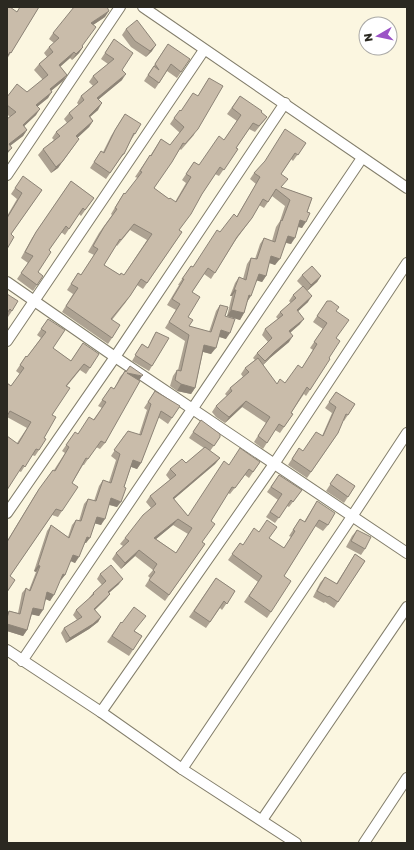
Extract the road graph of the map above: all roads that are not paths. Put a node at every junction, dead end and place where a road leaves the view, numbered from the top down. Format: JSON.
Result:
{"nodes":[{"id":1,"x":120,"y":7,"type":"edge"},
{"id":2,"x":143,"y":7,"type":"edge"},
{"id":3,"x":204,"y":50,"type":"junction"},
{"id":4,"x":285,"y":104,"type":"junction"},
{"id":5,"x":362,"y":158,"type":"junction"},
{"id":6,"x":7,"y":175,"type":"edge"},
{"id":7,"x":407,"y":188,"type":"edge"},
{"id":8,"x":407,"y":263,"type":"edge"},
{"id":9,"x":7,"y":282,"type":"edge"},
{"id":10,"x":34,"y":301,"type":"junction"},
{"id":11,"x":7,"y":341,"type":"edge"},
{"id":12,"x":115,"y":357,"type":"junction"},
{"id":13,"x":193,"y":408,"type":"junction"},
{"id":14,"x":407,"y":433,"type":"edge"},
{"id":15,"x":274,"y":464,"type":"junction"},
{"id":16,"x":7,"y":513,"type":"edge"},
{"id":17,"x":353,"y":515,"type":"junction"},
{"id":18,"x":407,"y":553,"type":"edge"},
{"id":19,"x":407,"y":607,"type":"edge"},
{"id":20,"x":7,"y":650,"type":"edge"},
{"id":21,"x":22,"y":661,"type":"junction"},
{"id":22,"x":101,"y":712,"type":"junction"},
{"id":23,"x":182,"y":769,"type":"junction"},
{"id":24,"x":407,"y":778,"type":"edge"},
{"id":25,"x":262,"y":820,"type":"junction"},
{"id":26,"x":296,"y":843,"type":"edge"},
{"id":27,"x":364,"y":843,"type":"edge"}],
"edges":[{"from":1,"to":6,"type":"street"},
{"from":2,"to":3,"type":"street"},
{"from":3,"to":4,"type":"street"},
{"from":3,"to":10,"type":"street"},
{"from":4,"to":5,"type":"street"},
{"from":4,"to":12,"type":"street"},
{"from":5,"to":7,"type":"street"},
{"from":5,"to":13,"type":"street"},
{"from":8,"to":15,"type":"street"},
{"from":9,"to":10,"type":"street"},
{"from":10,"to":11,"type":"street"},
{"from":10,"to":12,"type":"street"},
{"from":12,"to":13,"type":"street"},
{"from":12,"to":16,"type":"street"},
{"from":13,"to":15,"type":"street"},
{"from":13,"to":21,"type":"street"},
{"from":14,"to":17,"type":"street"},
{"from":15,"to":17,"type":"street"},
{"from":15,"to":22,"type":"street"},
{"from":17,"to":18,"type":"street"},
{"from":17,"to":23,"type":"street"},
{"from":19,"to":25,"type":"street"},
{"from":20,"to":21,"type":"street"},
{"from":21,"to":22,"type":"street"},
{"from":22,"to":23,"type":"street"},
{"from":23,"to":25,"type":"street"},
{"from":24,"to":27,"type":"street"},
{"from":25,"to":26,"type":"street"}]}
